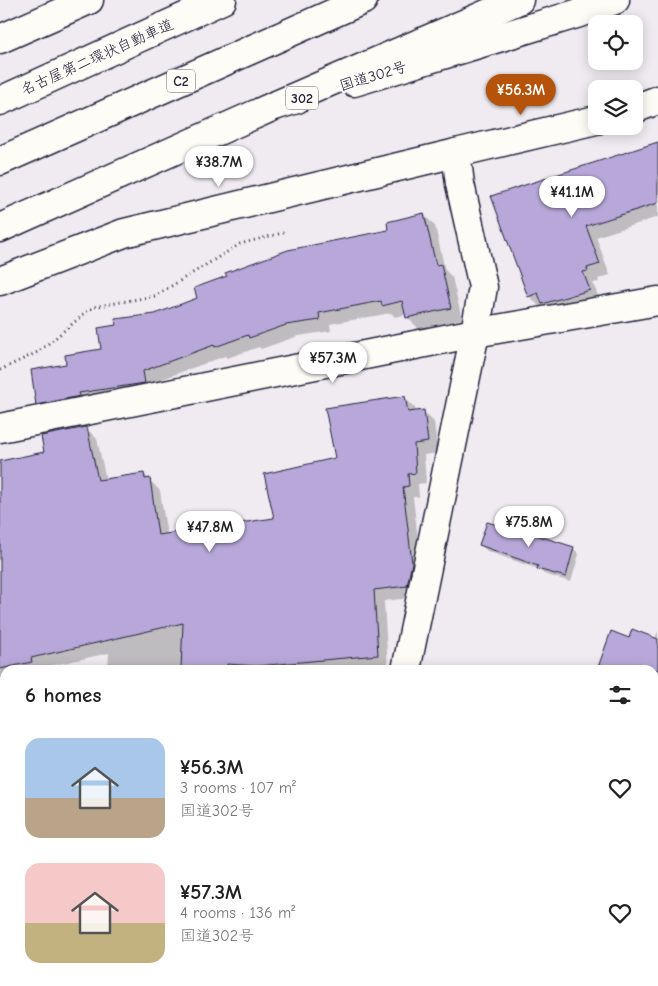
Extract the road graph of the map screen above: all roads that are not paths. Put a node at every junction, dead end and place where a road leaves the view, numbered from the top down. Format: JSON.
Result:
{"nodes":[{"id":1,"x":89,"y":0,"type":"edge"},
{"id":2,"x":222,"y":0,"type":"edge"},
{"id":3,"x":363,"y":0,"type":"edge"},
{"id":4,"x":519,"y":0,"type":"edge"},
{"id":5,"x":615,"y":0,"type":"edge"},
{"id":6,"x":0,"y":39,"type":"edge"},
{"id":7,"x":658,"y":100,"type":"edge"},
{"id":8,"x":0,"y":101,"type":"edge"},
{"id":9,"x":274,"y":106,"type":"junction"},
{"id":10,"x":643,"y":106,"type":"edge"},
{"id":11,"x":588,"y":122,"type":"edge"},
{"id":12,"x":456,"y":153,"type":"junction"},
{"id":13,"x":0,"y":161,"type":"edge"},
{"id":14,"x":0,"y":228,"type":"edge"},
{"id":15,"x":0,"y":281,"type":"edge"},
{"id":16,"x":658,"y":301,"type":"edge"},
{"id":17,"x":475,"y":333,"type":"junction"},
{"id":18,"x":0,"y":428,"type":"edge"},
{"id":19,"x":407,"y":665,"type":"edge"}],
"edges":[{"from":1,"to":6,"type":"main road"},
{"from":2,"to":8,"type":"main road","name":"名古屋第二環状自動車道"},
{"from":3,"to":13,"type":"main road","number":"C2"},
{"from":4,"to":9,"type":"main road"},
{"from":5,"to":9,"type":"main road","name":"国道302号","number":"302"},
{"from":7,"to":10,"type":"main road"},
{"from":9,"to":14,"type":"main road","name":"国道302号","number":"302"},
{"from":11,"to":12,"type":"main road"},
{"from":12,"to":15,"type":"main road"},
{"from":12,"to":17,"type":"main road"},
{"from":16,"to":17,"type":"main road"},
{"from":17,"to":18,"type":"main road"},
{"from":17,"to":19,"type":"main road"}]}
